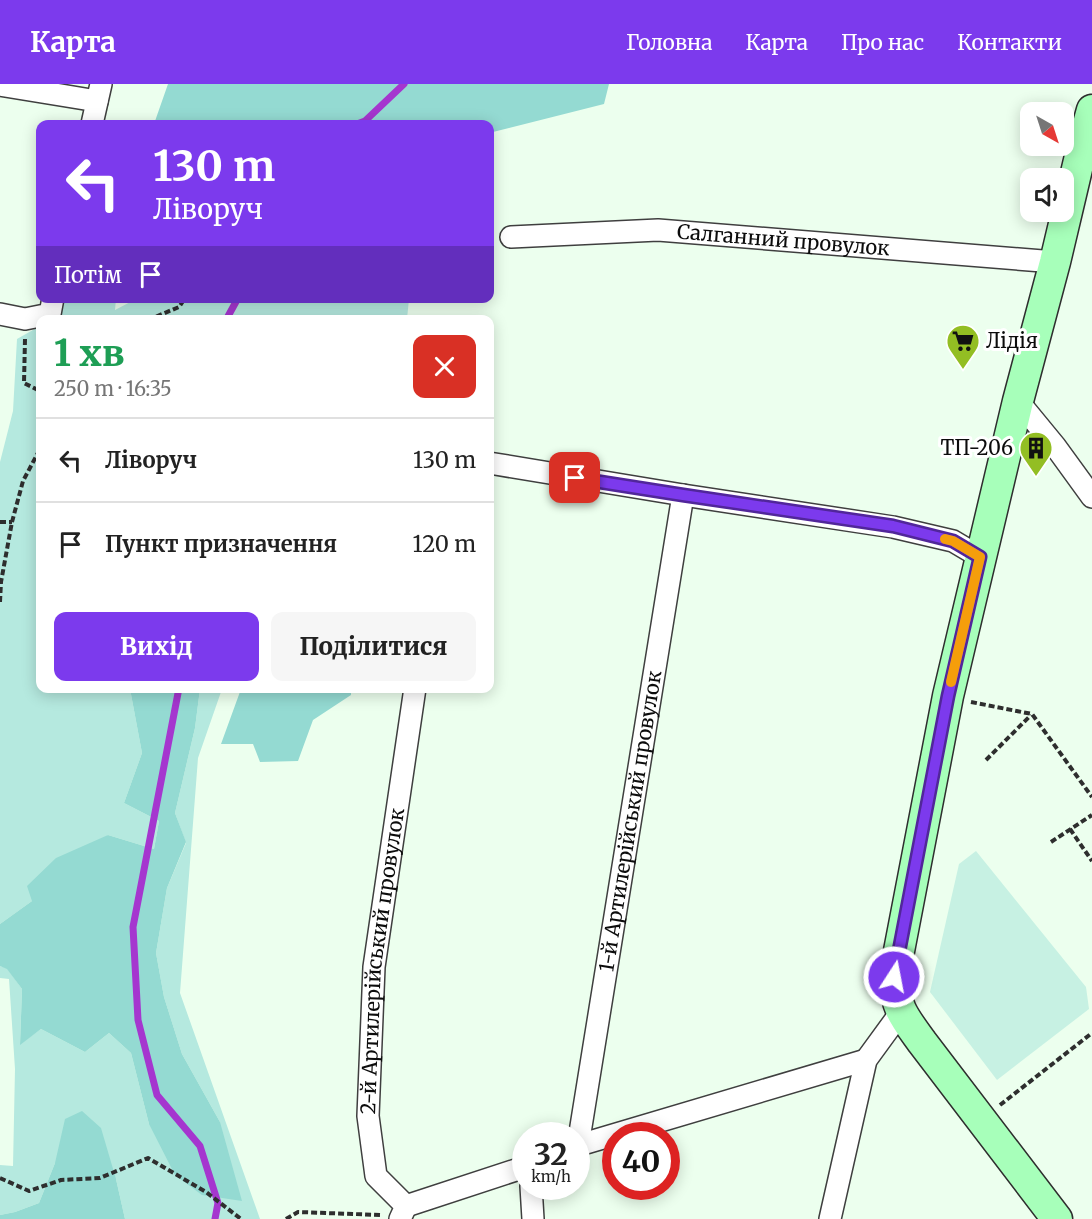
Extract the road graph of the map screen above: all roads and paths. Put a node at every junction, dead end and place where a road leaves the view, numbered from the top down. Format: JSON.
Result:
{"nodes":[{"id":1,"x":0,"y":86,"type":"edge"},
{"id":2,"x":99,"y":93,"type":"edge"},
{"id":3,"x":93,"y":120,"type":"edge"},
{"id":4,"x":1090,"y":129,"type":"edge"},
{"id":5,"x":511,"y":237,"type":"dead end"},
{"id":6,"x":1055,"y":262,"type":"junction"},
{"id":7,"x":181,"y":303,"type":"edge"},
{"id":8,"x":52,"y":306,"type":"edge"},
{"id":9,"x":0,"y":314,"type":"edge"},
{"id":10,"x":159,"y":315,"type":"edge"},
{"id":11,"x":25,"y":318,"type":"junction"},
{"id":12,"x":36,"y":389,"type":"edge"},
{"id":13,"x":1018,"y":401,"type":"junction"},
{"id":14,"x":36,"y":457,"type":"edge"},
{"id":15,"x":494,"y":465,"type":"edge"},
{"id":16,"x":683,"y":495,"type":"junction"},
{"id":17,"x":1092,"y":497,"type":"edge"},
{"id":18,"x":0,"y":522,"type":"edge"},
{"id":19,"x":12,"y":522,"type":"junction"},
{"id":20,"x":980,"y":557,"type":"junction"},
{"id":21,"x":0,"y":602,"type":"edge"},
{"id":22,"x":414,"y":693,"type":"edge"},
{"id":23,"x":970,"y":702,"type":"dead end"},
{"id":24,"x":1032,"y":714,"type":"junction"},
{"id":25,"x":986,"y":760,"type":"dead end"},
{"id":26,"x":1092,"y":797,"type":"edge"},
{"id":27,"x":1092,"y":814,"type":"edge"},
{"id":28,"x":1070,"y":829,"type":"junction"},
{"id":29,"x":1051,"y":842,"type":"dead end"},
{"id":30,"x":1092,"y":861,"type":"edge"},
{"id":31,"x":901,"y":1012,"type":"junction"},
{"id":32,"x":1092,"y":1033,"type":"edge"},
{"id":33,"x":866,"y":1060,"type":"junction"},
{"id":34,"x":1000,"y":1106,"type":"dead end"},
{"id":35,"x":581,"y":1122,"type":"edge"},
{"id":36,"x":590,"y":1141,"type":"edge"},
{"id":37,"x":512,"y":1172,"type":"edge"},
{"id":38,"x":0,"y":1178,"type":"edge"},
{"id":39,"x":532,"y":1200,"type":"edge"},
{"id":40,"x":403,"y":1212,"type":"edge"},
{"id":41,"x":241,"y":1219,"type":"edge"},
{"id":42,"x":286,"y":1219,"type":"edge"},
{"id":43,"x":533,"y":1219,"type":"edge"},
{"id":44,"x":830,"y":1219,"type":"edge"},
{"id":45,"x":1057,"y":1219,"type":"edge"}],
"edges":[{"from":1,"to":2,"type":"street"},
{"from":2,"to":3,"type":"street"},
{"from":4,"to":6,"type":"street"},
{"from":5,"to":6,"type":"street","name":"Салганний провулок"},
{"from":6,"to":13,"type":"street"},
{"from":7,"to":10,"type":"path"},
{"from":8,"to":11,"type":"street"},
{"from":9,"to":11,"type":"street"},
{"from":11,"to":12,"type":"path"},
{"from":13,"to":17,"type":"street"},
{"from":13,"to":20,"type":"street"},
{"from":14,"to":19,"type":"path"},
{"from":15,"to":16,"type":"street"},
{"from":16,"to":20,"type":"street"},
{"from":16,"to":35,"type":"street","name":"1-й Артилерійський провулок"},
{"from":18,"to":19,"type":"path"},
{"from":19,"to":21,"type":"path"},
{"from":20,"to":31,"type":"street"},
{"from":22,"to":40,"type":"street","name":"2-й Артилерійський провулок"},
{"from":23,"to":24,"type":"path"},
{"from":24,"to":25,"type":"path"},
{"from":24,"to":26,"type":"path"},
{"from":27,"to":28,"type":"path"},
{"from":28,"to":29,"type":"path"},
{"from":28,"to":30,"type":"path"},
{"from":31,"to":33,"type":"street"},
{"from":31,"to":45,"type":"street"},
{"from":32,"to":34,"type":"path"},
{"from":33,"to":36,"type":"street"},
{"from":33,"to":44,"type":"street"},
{"from":37,"to":40,"type":"street"},
{"from":38,"to":41,"type":"path"},
{"from":39,"to":43,"type":"street"},
{"from":40,"to":42,"type":"path"}]}
